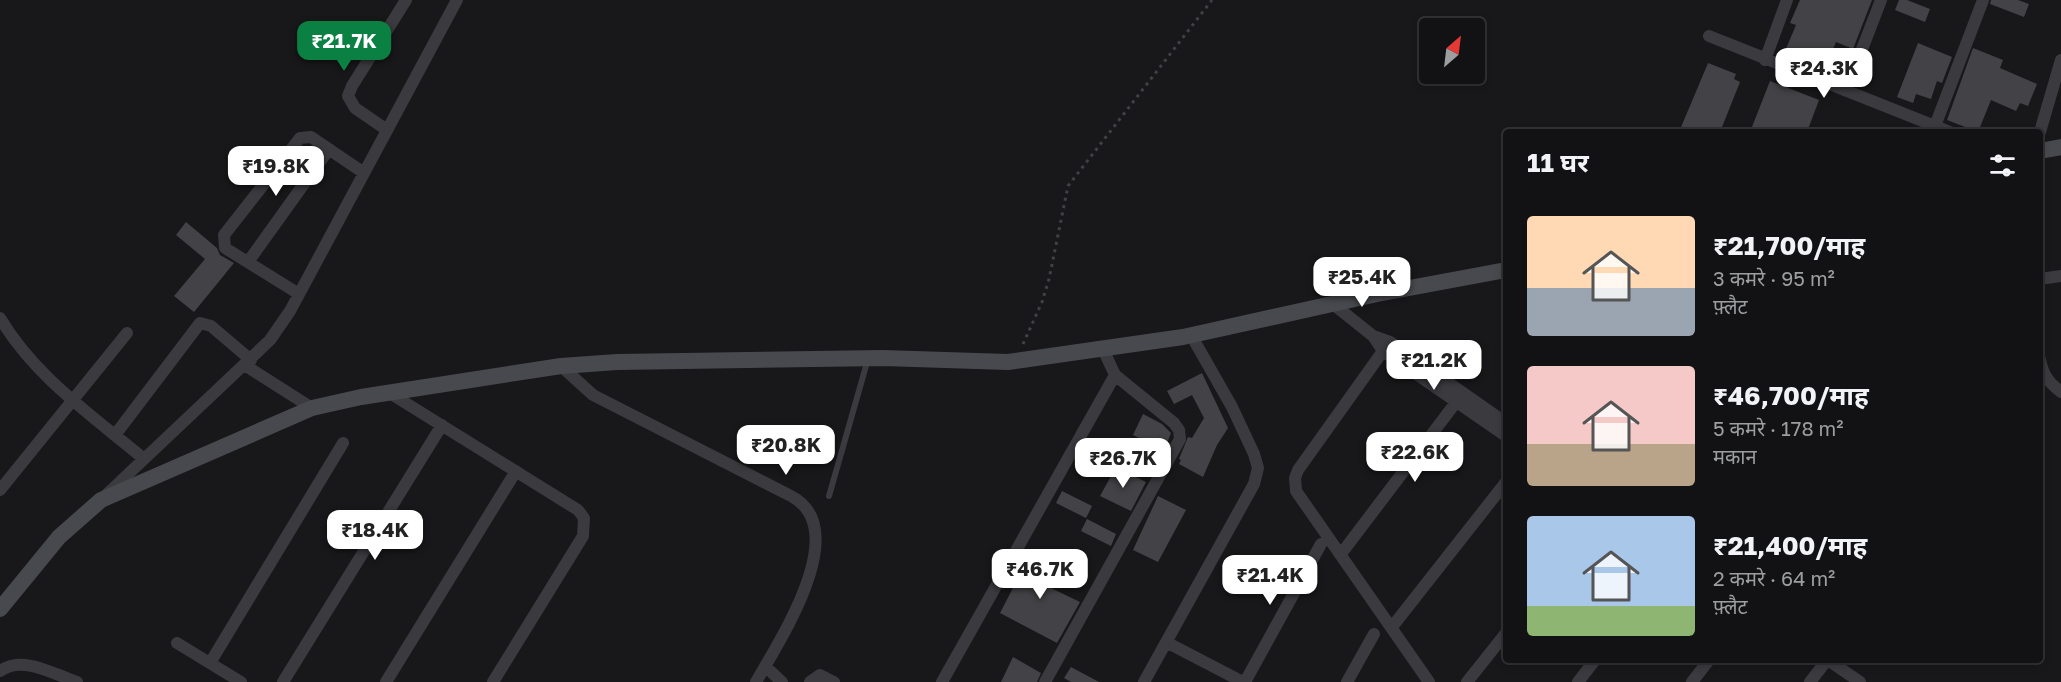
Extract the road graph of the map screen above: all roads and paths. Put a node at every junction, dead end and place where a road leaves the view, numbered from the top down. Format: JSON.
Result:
{"nodes":[{"id":1,"x":406,"y":0,"type":"edge"},
{"id":2,"x":457,"y":0,"type":"edge"},
{"id":3,"x":1212,"y":0,"type":"edge"},
{"id":4,"x":1786,"y":0,"type":"edge"},
{"id":5,"x":1881,"y":0,"type":"edge"},
{"id":6,"x":1983,"y":0,"type":"edge"},
{"id":7,"x":1709,"y":36,"type":"dead end"},
{"id":8,"x":1765,"y":60,"type":"junction"},
{"id":9,"x":2061,"y":60,"type":"edge"},
{"id":10,"x":1846,"y":91,"type":"junction"},
{"id":11,"x":1935,"y":126,"type":"junction"},
{"id":12,"x":1942,"y":129,"type":"edge"},
{"id":13,"x":2041,"y":129,"type":"edge"},
{"id":14,"x":387,"y":130,"type":"junction"},
{"id":15,"x":2061,"y":147,"type":"edge"},
{"id":16,"x":329,"y":149,"type":"junction"},
{"id":17,"x":2043,"y":150,"type":"edge"},
{"id":18,"x":364,"y":173,"type":"junction"},
{"id":19,"x":248,"y":262,"type":"junction"},
{"id":20,"x":1503,"y":271,"type":"edge"},
{"id":21,"x":2061,"y":276,"type":"edge"},
{"id":22,"x":2043,"y":279,"type":"edge"},
{"id":23,"x":299,"y":294,"type":"junction"},
{"id":24,"x":1333,"y":304,"type":"junction"},
{"id":25,"x":0,"y":318,"type":"edge"},
{"id":26,"x":127,"y":333,"type":"dead end"},
{"id":27,"x":1191,"y":335,"type":"junction"},
{"id":28,"x":1373,"y":336,"type":"junction"},
{"id":29,"x":1103,"y":349,"type":"junction"},
{"id":30,"x":1383,"y":351,"type":"junction"},
{"id":31,"x":868,"y":358,"type":"junction"},
{"id":32,"x":1015,"y":362,"type":"junction"},
{"id":33,"x":248,"y":363,"type":"junction"},
{"id":34,"x":561,"y":366,"type":"junction"},
{"id":35,"x":2043,"y":372,"type":"edge"},
{"id":36,"x":1115,"y":375,"type":"junction"},
{"id":37,"x":388,"y":392,"type":"junction"},
{"id":38,"x":2061,"y":392,"type":"edge"},
{"id":39,"x":1460,"y":397,"type":"junction"},
{"id":40,"x":73,"y":399,"type":"junction"},
{"id":41,"x":312,"y":408,"type":"junction"},
{"id":42,"x":1503,"y":421,"type":"edge"},
{"id":43,"x":442,"y":425,"type":"junction"},
{"id":44,"x":1503,"y":433,"type":"edge"},
{"id":45,"x":115,"y":435,"type":"junction"},
{"id":46,"x":343,"y":443,"type":"dead end"},
{"id":47,"x":144,"y":459,"type":"junction"},
{"id":48,"x":516,"y":471,"type":"junction"},
{"id":49,"x":1503,"y":486,"type":"edge"},
{"id":50,"x":0,"y":490,"type":"edge"},
{"id":51,"x":829,"y":496,"type":"dead end"},
{"id":52,"x":100,"y":500,"type":"junction"},
{"id":53,"x":1321,"y":544,"type":"dead end"},
{"id":54,"x":1341,"y":554,"type":"junction"},
{"id":55,"x":0,"y":609,"type":"edge"},
{"id":56,"x":1392,"y":627,"type":"junction"},
{"id":57,"x":1374,"y":634,"type":"dead end"},
{"id":58,"x":1503,"y":637,"type":"edge"},
{"id":59,"x":177,"y":642,"type":"dead end"},
{"id":60,"x":1166,"y":642,"type":"junction"},
{"id":61,"x":210,"y":663,"type":"junction"},
{"id":62,"x":1593,"y":663,"type":"edge"},
{"id":63,"x":1706,"y":663,"type":"edge"},
{"id":64,"x":1826,"y":663,"type":"edge"},
{"id":65,"x":1832,"y":663,"type":"edge"},
{"id":66,"x":765,"y":666,"type":"junction"},
{"id":67,"x":0,"y":671,"type":"edge"},
{"id":68,"x":77,"y":682,"type":"edge"},
{"id":69,"x":241,"y":682,"type":"edge"},
{"id":70,"x":283,"y":682,"type":"edge"},
{"id":71,"x":386,"y":682,"type":"edge"},
{"id":72,"x":493,"y":682,"type":"edge"},
{"id":73,"x":756,"y":682,"type":"edge"},
{"id":74,"x":782,"y":682,"type":"edge"},
{"id":75,"x":810,"y":682,"type":"edge"},
{"id":76,"x":834,"y":682,"type":"edge"},
{"id":77,"x":942,"y":682,"type":"edge"},
{"id":78,"x":1045,"y":682,"type":"edge"},
{"id":79,"x":1144,"y":682,"type":"edge"},
{"id":80,"x":1244,"y":682,"type":"edge"},
{"id":81,"x":1347,"y":682,"type":"edge"},
{"id":82,"x":1429,"y":682,"type":"edge"},
{"id":83,"x":1467,"y":682,"type":"edge"},
{"id":84,"x":1578,"y":682,"type":"edge"},
{"id":85,"x":1692,"y":682,"type":"edge"},
{"id":86,"x":1810,"y":682,"type":"edge"},
{"id":87,"x":1860,"y":682,"type":"edge"}],
"edges":[{"from":1,"to":14,"type":"street"},
{"from":2,"to":14,"type":"street"},
{"from":3,"to":32,"type":"path"},
{"from":4,"to":8,"type":"street"},
{"from":5,"to":10,"type":"street"},
{"from":6,"to":11,"type":"street"},
{"from":7,"to":8,"type":"street"},
{"from":8,"to":10,"type":"street"},
{"from":9,"to":13,"type":"street"},
{"from":10,"to":11,"type":"street"},
{"from":11,"to":12,"type":"street"},
{"from":14,"to":18,"type":"street"},
{"from":15,"to":17,"type":"street"},
{"from":16,"to":18,"type":"street"},
{"from":16,"to":19,"type":"street"},
{"from":16,"to":19,"type":"street"},
{"from":18,"to":23,"type":"street"},
{"from":19,"to":23,"type":"street"},
{"from":20,"to":24,"type":"street"},
{"from":21,"to":22,"type":"street"},
{"from":23,"to":33,"type":"street"},
{"from":24,"to":27,"type":"street"},
{"from":24,"to":28,"type":"street"},
{"from":25,"to":40,"type":"street"},
{"from":26,"to":40,"type":"street"},
{"from":27,"to":29,"type":"street"},
{"from":27,"to":60,"type":"street"},
{"from":28,"to":30,"type":"street"},
{"from":28,"to":39,"type":"street"},
{"from":29,"to":32,"type":"street"},
{"from":29,"to":36,"type":"street"},
{"from":30,"to":39,"type":"street"},
{"from":30,"to":54,"type":"street"},
{"from":31,"to":32,"type":"street"},
{"from":31,"to":34,"type":"street"},
{"from":31,"to":51,"type":"lane"},
{"from":33,"to":41,"type":"street"},
{"from":33,"to":45,"type":"street"},
{"from":33,"to":47,"type":"street"},
{"from":34,"to":37,"type":"street"},
{"from":34,"to":66,"type":"street"},
{"from":35,"to":38,"type":"street"},
{"from":36,"to":77,"type":"street"},
{"from":36,"to":78,"type":"street"},
{"from":37,"to":41,"type":"street"},
{"from":37,"to":43,"type":"street"},
{"from":39,"to":42,"type":"street"},
{"from":39,"to":44,"type":"street"},
{"from":39,"to":54,"type":"street"},
{"from":40,"to":45,"type":"street"},
{"from":40,"to":50,"type":"street"},
{"from":41,"to":52,"type":"street"},
{"from":43,"to":48,"type":"street"},
{"from":43,"to":70,"type":"street"},
{"from":45,"to":47,"type":"street"},
{"from":46,"to":61,"type":"street"},
{"from":47,"to":52,"type":"street"},
{"from":48,"to":71,"type":"street"},
{"from":48,"to":72,"type":"street"},
{"from":49,"to":56,"type":"street"},
{"from":52,"to":55,"type":"street"},
{"from":53,"to":80,"type":"street"},
{"from":54,"to":56,"type":"street"},
{"from":56,"to":82,"type":"street"},
{"from":57,"to":81,"type":"street"},
{"from":58,"to":83,"type":"street"},
{"from":59,"to":61,"type":"street"},
{"from":60,"to":79,"type":"street"},
{"from":60,"to":80,"type":"street"},
{"from":61,"to":69,"type":"street"},
{"from":62,"to":84,"type":"street"},
{"from":63,"to":85,"type":"street"},
{"from":64,"to":86,"type":"street"},
{"from":65,"to":87,"type":"street"},
{"from":66,"to":73,"type":"street"},
{"from":66,"to":74,"type":"street"},
{"from":67,"to":68,"type":"street"},
{"from":75,"to":76,"type":"street"}]}
